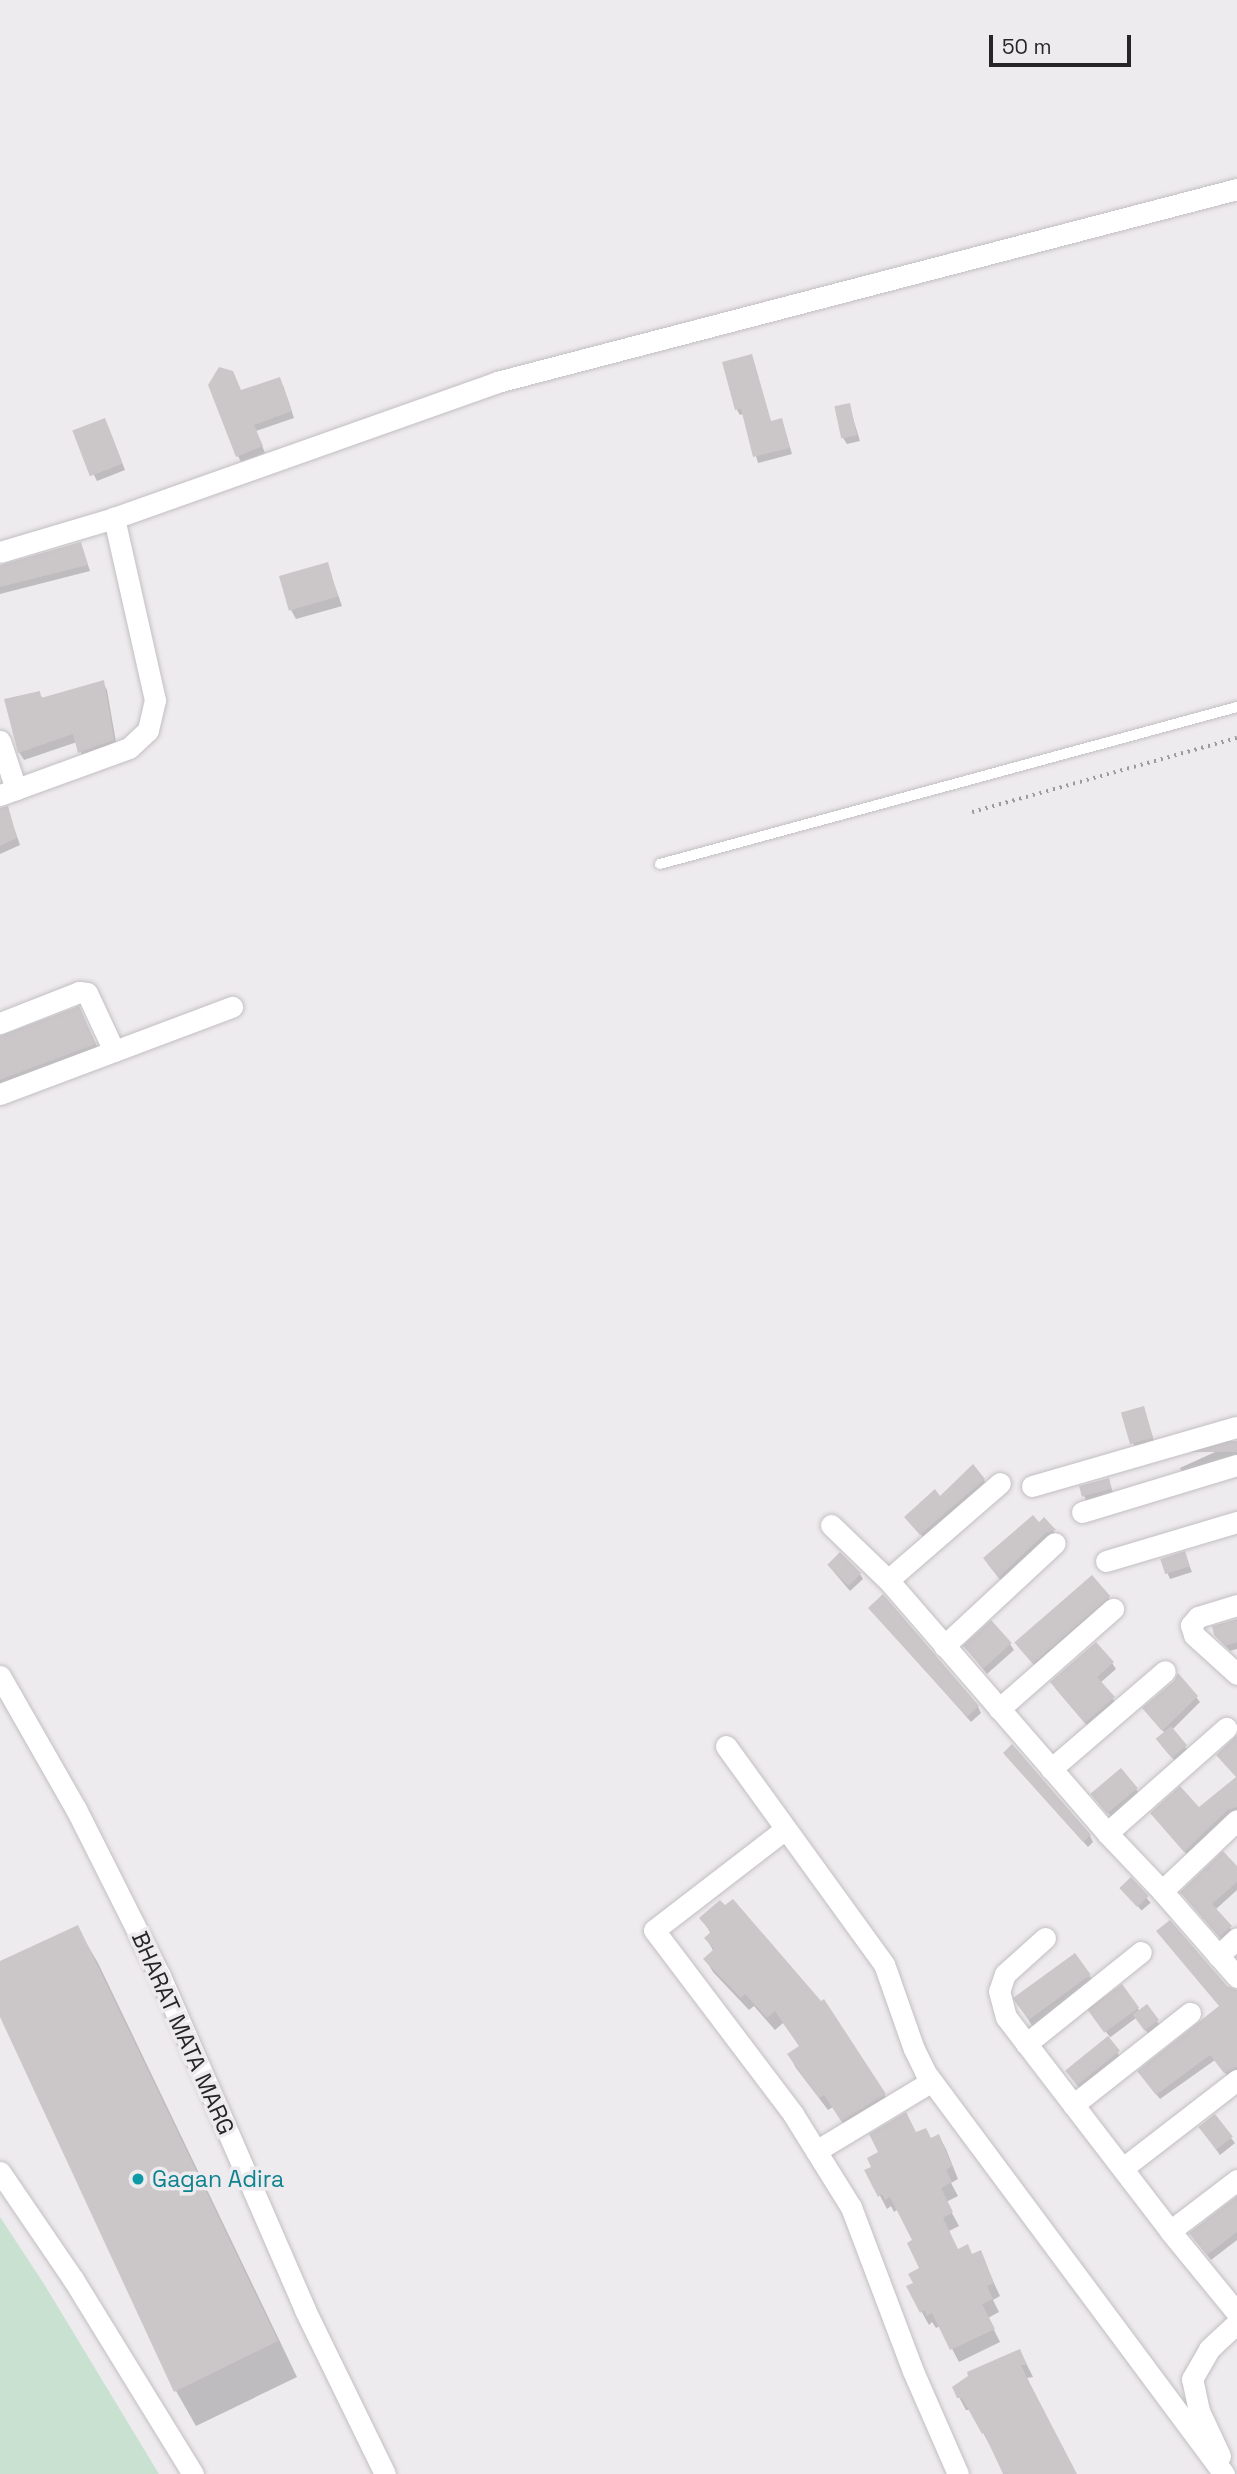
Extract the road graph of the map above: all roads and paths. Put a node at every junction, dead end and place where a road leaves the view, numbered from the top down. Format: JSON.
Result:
{"nodes":[{"id":1,"x":1237,"y":189,"type":"edge"},
{"id":2,"x":114,"y":518,"type":"junction"},
{"id":3,"x":0,"y":552,"type":"edge"},
{"id":4,"x":1237,"y":707,"type":"edge"},
{"id":5,"x":1237,"y":738,"type":"edge"},
{"id":6,"x":0,"y":741,"type":"edge"},
{"id":7,"x":8,"y":792,"type":"edge"},
{"id":8,"x":972,"y":812,"type":"dead end"},
{"id":9,"x":660,"y":864,"type":"dead end"},
{"id":10,"x":232,"y":1007,"type":"dead end"},
{"id":11,"x":0,"y":1024,"type":"edge"},
{"id":12,"x":114,"y":1051,"type":"junction"},
{"id":13,"x":0,"y":1094,"type":"edge"},
{"id":14,"x":1237,"y":1427,"type":"edge"},
{"id":15,"x":1237,"y":1465,"type":"edge"},
{"id":16,"x":1000,"y":1483,"type":"dead end"},
{"id":17,"x":1032,"y":1486,"type":"dead end"},
{"id":18,"x":1082,"y":1512,"type":"dead end"},
{"id":19,"x":1237,"y":1522,"type":"edge"},
{"id":20,"x":831,"y":1525,"type":"dead end"},
{"id":21,"x":1055,"y":1544,"type":"dead end"},
{"id":22,"x":1106,"y":1561,"type":"dead end"},
{"id":23,"x":888,"y":1580,"type":"junction"},
{"id":24,"x":1237,"y":1605,"type":"edge"},
{"id":25,"x":1113,"y":1609,"type":"dead end"},
{"id":26,"x":944,"y":1646,"type":"junction"},
{"id":27,"x":1165,"y":1671,"type":"dead end"},
{"id":28,"x":1237,"y":1674,"type":"edge"},
{"id":29,"x":0,"y":1676,"type":"edge"},
{"id":30,"x":999,"y":1709,"type":"junction"},
{"id":31,"x":1226,"y":1728,"type":"dead end"},
{"id":32,"x":726,"y":1746,"type":"dead end"},
{"id":33,"x":1051,"y":1769,"type":"junction"},
{"id":34,"x":1237,"y":1820,"type":"edge"},
{"id":35,"x":784,"y":1830,"type":"junction"},
{"id":36,"x":1107,"y":1833,"type":"junction"},
{"id":37,"x":1162,"y":1891,"type":"junction"},
{"id":38,"x":1045,"y":1938,"type":"dead end"},
{"id":39,"x":1237,"y":1938,"type":"edge"},
{"id":40,"x":1141,"y":1952,"type":"dead end"},
{"id":41,"x":1218,"y":1956,"type":"junction"},
{"id":42,"x":1237,"y":1977,"type":"edge"},
{"id":43,"x":1190,"y":2013,"type":"dead end"},
{"id":44,"x":1026,"y":2044,"type":"junction"},
{"id":45,"x":932,"y":2081,"type":"junction"},
{"id":46,"x":1237,"y":2081,"type":"edge"},
{"id":47,"x":1073,"y":2105,"type":"junction"},
{"id":48,"x":816,"y":2151,"type":"junction"},
{"id":49,"x":1123,"y":2168,"type":"junction"},
{"id":50,"x":0,"y":2172,"type":"edge"},
{"id":51,"x":1237,"y":2180,"type":"edge"},
{"id":52,"x":1170,"y":2231,"type":"junction"},
{"id":53,"x":1237,"y":2313,"type":"edge"},
{"id":54,"x":1237,"y":2323,"type":"edge"},
{"id":55,"x":193,"y":2474,"type":"edge"},
{"id":56,"x":385,"y":2474,"type":"edge"},
{"id":57,"x":958,"y":2474,"type":"edge"},
{"id":58,"x":1225,"y":2474,"type":"edge"}],
"edges":[{"from":1,"to":2,"type":"street"},
{"from":2,"to":3,"type":"street"},
{"from":2,"to":7,"type":"street"},
{"from":4,"to":9,"type":"lane"},
{"from":5,"to":8,"type":"path"},
{"from":6,"to":7,"type":"street"},
{"from":10,"to":12,"type":"street"},
{"from":11,"to":12,"type":"street"},
{"from":12,"to":13,"type":"street"},
{"from":14,"to":17,"type":"street"},
{"from":15,"to":18,"type":"street"},
{"from":16,"to":23,"type":"street"},
{"from":19,"to":22,"type":"street"},
{"from":20,"to":23,"type":"street"},
{"from":21,"to":26,"type":"street"},
{"from":23,"to":26,"type":"street"},
{"from":24,"to":28,"type":"street"},
{"from":25,"to":30,"type":"street"},
{"from":26,"to":30,"type":"street"},
{"from":27,"to":33,"type":"street"},
{"from":29,"to":56,"type":"street","name":"BHARAT MATA MARG"},
{"from":30,"to":33,"type":"street"},
{"from":31,"to":36,"type":"street"},
{"from":32,"to":35,"type":"street"},
{"from":33,"to":36,"type":"street"},
{"from":34,"to":37,"type":"street"},
{"from":35,"to":45,"type":"street"},
{"from":35,"to":48,"type":"street"},
{"from":36,"to":37,"type":"street"},
{"from":37,"to":41,"type":"street"},
{"from":38,"to":44,"type":"street"},
{"from":39,"to":41,"type":"street"},
{"from":40,"to":44,"type":"street"},
{"from":41,"to":42,"type":"street"},
{"from":43,"to":47,"type":"street"},
{"from":44,"to":47,"type":"street"},
{"from":45,"to":48,"type":"street"},
{"from":45,"to":58,"type":"street"},
{"from":46,"to":49,"type":"street"},
{"from":47,"to":49,"type":"street"},
{"from":48,"to":57,"type":"street"},
{"from":49,"to":52,"type":"street"},
{"from":50,"to":55,"type":"street"},
{"from":51,"to":52,"type":"street"},
{"from":52,"to":53,"type":"street"},
{"from":54,"to":58,"type":"street"}]}
